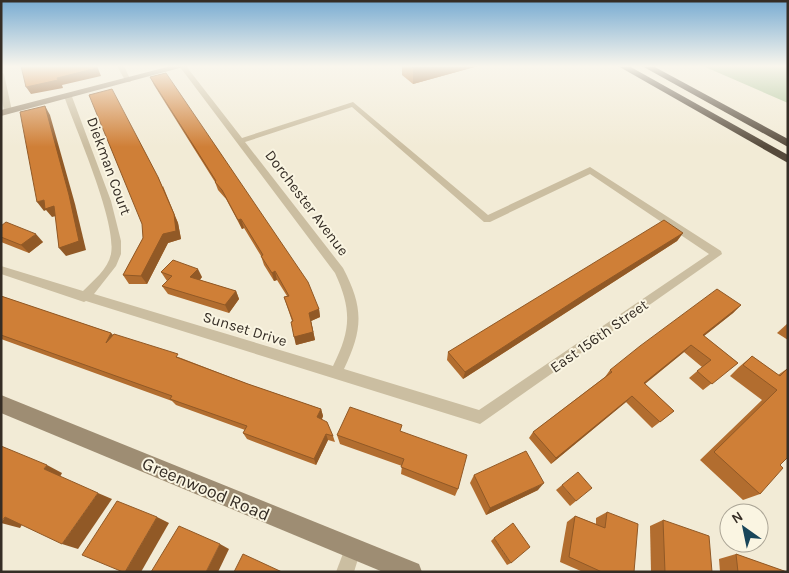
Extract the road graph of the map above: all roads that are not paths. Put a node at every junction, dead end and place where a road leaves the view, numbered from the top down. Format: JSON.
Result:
{"nodes":[{"id":1,"x":3,"y":93,"type":"edge"},
{"id":2,"x":81,"y":93,"type":"edge"},
{"id":3,"x":203,"y":93,"type":"edge"},
{"id":4,"x":669,"y":93,"type":"edge"},
{"id":5,"x":695,"y":93,"type":"edge"},
{"id":6,"x":68,"y":96,"type":"junction"},
{"id":7,"x":5,"y":112,"type":"edge"},
{"id":8,"x":240,"y":141,"type":"junction"},
{"id":9,"x":788,"y":144,"type":"edge"},
{"id":10,"x":788,"y":160,"type":"edge"},
{"id":11,"x":1,"y":270,"type":"edge"},
{"id":12,"x":84,"y":297,"type":"junction"},
{"id":13,"x":336,"y":373,"type":"junction"},
{"id":14,"x":1,"y":404,"type":"edge"},
{"id":15,"x":480,"y":418,"type":"joint"},
{"id":16,"x":353,"y":549,"type":"junction"},
{"id":17,"x":345,"y":572,"type":"edge"},
{"id":18,"x":411,"y":572,"type":"edge"}],
"edges":[{"from":1,"to":7,"type":"street"},
{"from":2,"to":6,"type":"street"},
{"from":3,"to":8,"type":"street","name":"Dorchester Avenue"},
{"from":4,"to":10,"type":"highway"},
{"from":5,"to":9,"type":"highway"},
{"from":6,"to":7,"type":"street"},
{"from":6,"to":12,"type":"street","name":"Diekman Court"},
{"from":8,"to":13,"type":"street","name":"Dorchester Avenue"},
{"from":8,"to":15,"type":"street","name":"East 156th Street"},
{"from":11,"to":12,"type":"street","name":"Sunset Drive"},
{"from":12,"to":13,"type":"street","name":"Sunset Drive"},
{"from":13,"to":15,"type":"street","name":"Sunset Drive"},
{"from":14,"to":16,"type":"street","name":"Greenwood Road"},
{"from":16,"to":17,"type":"street"},
{"from":16,"to":18,"type":"street","name":"Greenwood Road"}]}
